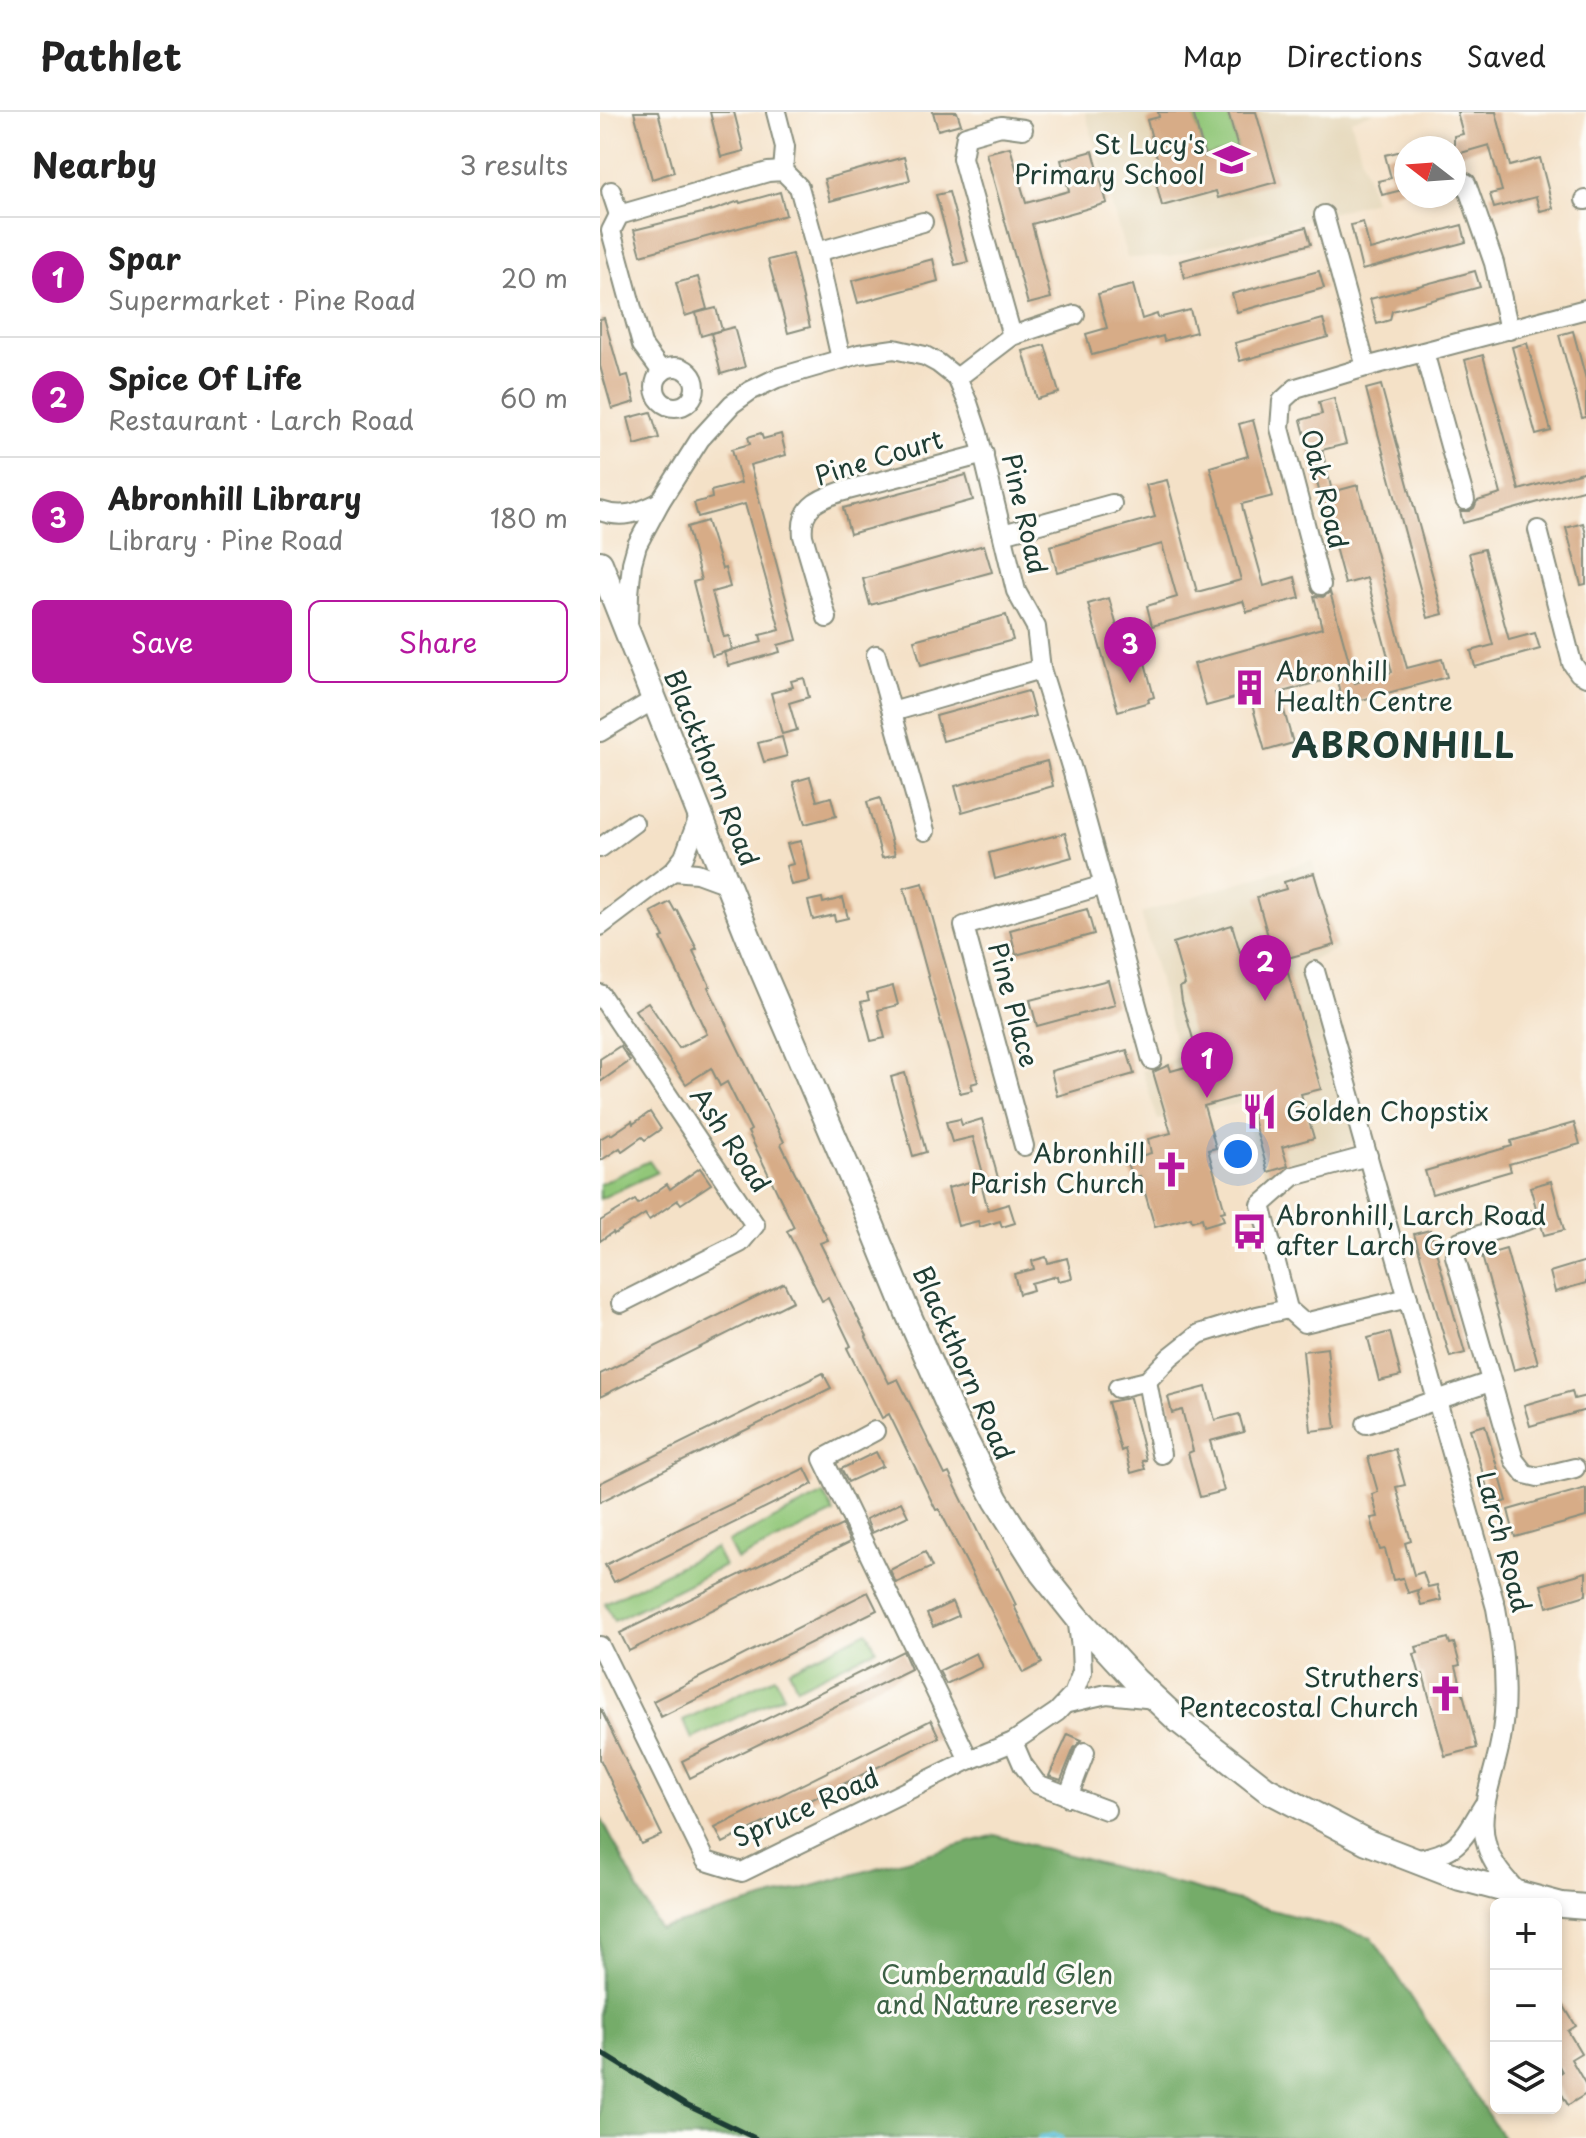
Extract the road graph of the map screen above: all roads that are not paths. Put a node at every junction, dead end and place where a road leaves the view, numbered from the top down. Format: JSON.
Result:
{"nodes":[{"id":1,"x":776,"y":112,"type":"edge"},
{"id":2,"x":1023,"y":129,"type":"dead end"},
{"id":3,"x":783,"y":171,"type":"junction"},
{"id":4,"x":1466,"y":183,"type":"dead end"},
{"id":5,"x":611,"y":191,"type":"dead end"},
{"id":6,"x":619,"y":215,"type":"junction"},
{"id":7,"x":1324,"y":215,"type":"dead end"},
{"id":8,"x":923,"y":222,"type":"dead end"},
{"id":9,"x":817,"y":252,"type":"junction"},
{"id":10,"x":1586,"y":309,"type":"edge"},
{"id":11,"x":1075,"y":315,"type":"dead end"},
{"id":12,"x":1509,"y":330,"type":"junction"},
{"id":13,"x":1012,"y":336,"type":"junction"},
{"id":14,"x":1424,"y":352,"type":"junction"},
{"id":15,"x":841,"y":359,"type":"junction"},
{"id":16,"x":1366,"y":367,"type":"junction"},
{"id":17,"x":662,"y":372,"type":"dead end"},
{"id":18,"x":957,"y":378,"type":"junction"},
{"id":19,"x":984,"y":454,"type":"junction"},
{"id":20,"x":1465,"y":500,"type":"dead end"},
{"id":21,"x":660,"y":502,"type":"junction"},
{"id":22,"x":1112,"y":504,"type":"dead end"},
{"id":23,"x":600,"y":511,"type":"edge"},
{"id":24,"x":1538,"y":530,"type":"dead end"},
{"id":25,"x":1003,"y":534,"type":"junction"},
{"id":26,"x":600,"y":563,"type":"edge"},
{"id":27,"x":1321,"y":585,"type":"dead end"},
{"id":28,"x":827,"y":618,"type":"dead end"},
{"id":29,"x":628,"y":635,"type":"junction"},
{"id":30,"x":876,"y":655,"type":"dead end"},
{"id":31,"x":1041,"y":669,"type":"junction"},
{"id":32,"x":1586,"y":677,"type":"edge"},
{"id":33,"x":655,"y":699,"type":"junction"},
{"id":34,"x":892,"y":712,"type":"junction"},
{"id":35,"x":600,"y":732,"type":"edge"},
{"id":36,"x":700,"y":814,"type":"junction"},
{"id":37,"x":634,"y":823,"type":"dead end"},
{"id":38,"x":925,"y":831,"type":"dead end"},
{"id":39,"x":600,"y":848,"type":"edge"},
{"id":40,"x":673,"y":871,"type":"junction"},
{"id":41,"x":727,"y":884,"type":"junction"},
{"id":42,"x":1104,"y":885,"type":"junction"},
{"id":43,"x":603,"y":917,"type":"edge"},
{"id":44,"x":1315,"y":971,"type":"dead end"},
{"id":45,"x":600,"y":994,"type":"edge"},
{"id":46,"x":1152,"y":1060,"type":"dead end"},
{"id":47,"x":1024,"y":1146,"type":"dead end"},
{"id":48,"x":1368,"y":1156,"type":"junction"},
{"id":49,"x":1528,"y":1220,"type":"dead end"},
{"id":50,"x":1408,"y":1298,"type":"junction"},
{"id":51,"x":621,"y":1303,"type":"dead end"},
{"id":52,"x":1288,"y":1309,"type":"junction"},
{"id":53,"x":1147,"y":1381,"type":"junction"},
{"id":54,"x":1490,"y":1382,"type":"junction"},
{"id":55,"x":1118,"y":1388,"type":"dead end"},
{"id":56,"x":1437,"y":1401,"type":"junction"},
{"id":57,"x":1366,"y":1424,"type":"dead end"},
{"id":58,"x":875,"y":1431,"type":"dead end"},
{"id":59,"x":1161,"y":1454,"type":"dead end"},
{"id":60,"x":1575,"y":1468,"type":"dead end"},
{"id":61,"x":1077,"y":1617,"type":"junction"},
{"id":62,"x":600,"y":1646,"type":"edge"},
{"id":63,"x":1155,"y":1699,"type":"junction"},
{"id":64,"x":1068,"y":1703,"type":"junction"},
{"id":65,"x":1013,"y":1742,"type":"junction"},
{"id":66,"x":1085,"y":1752,"type":"dead end"},
{"id":67,"x":969,"y":1760,"type":"junction"},
{"id":68,"x":1068,"y":1797,"type":"junction"},
{"id":69,"x":1484,"y":1804,"type":"junction"},
{"id":70,"x":1106,"y":1810,"type":"dead end"},
{"id":71,"x":1414,"y":1860,"type":"junction"},
{"id":72,"x":1518,"y":1893,"type":"junction"},
{"id":73,"x":1586,"y":1907,"type":"edge"}],
"edges":[{"from":1,"to":3,"type":"street"},
{"from":2,"to":13,"type":"street"},
{"from":3,"to":6,"type":"street"},
{"from":3,"to":9,"type":"street"},
{"from":4,"to":12,"type":"street"},
{"from":5,"to":6,"type":"street"},
{"from":6,"to":17,"type":"street"},
{"from":7,"to":16,"type":"street"},
{"from":8,"to":9,"type":"street"},
{"from":9,"to":15,"type":"street"},
{"from":10,"to":12,"type":"street","name":"Oak Road"},
{"from":11,"to":13,"type":"street"},
{"from":12,"to":14,"type":"street","name":"Oak Road"},
{"from":13,"to":18,"type":"street"},
{"from":14,"to":16,"type":"street","name":"Oak Road"},
{"from":14,"to":20,"type":"street"},
{"from":15,"to":18,"type":"street"},
{"from":15,"to":21,"type":"street"},
{"from":16,"to":27,"type":"street","name":"Oak Road"},
{"from":18,"to":19,"type":"street","name":"Pine Road"},
{"from":19,"to":25,"type":"street","name":"Pine Road"},
{"from":19,"to":28,"type":"street","name":"Pine Court"},
{"from":21,"to":23,"type":"street"},
{"from":21,"to":29,"type":"street"},
{"from":22,"to":25,"type":"street"},
{"from":24,"to":32,"type":"street"},
{"from":25,"to":31,"type":"street","name":"Pine Road"},
{"from":26,"to":29,"type":"street","name":"Blackthorn Road"},
{"from":29,"to":33,"type":"street","name":"Blackthorn Road"},
{"from":30,"to":34,"type":"street"},
{"from":31,"to":34,"type":"street"},
{"from":31,"to":42,"type":"street","name":"Pine Road"},
{"from":33,"to":35,"type":"street"},
{"from":33,"to":36,"type":"street","name":"Blackthorn Road"},
{"from":34,"to":38,"type":"street"},
{"from":36,"to":40,"type":"street"},
{"from":36,"to":41,"type":"street","name":"Blackthorn Road"},
{"from":37,"to":39,"type":"street"},
{"from":40,"to":41,"type":"street"},
{"from":40,"to":43,"type":"street"},
{"from":41,"to":61,"type":"street","name":"Blackthorn Road"},
{"from":42,"to":46,"type":"street","name":"Pine Road"},
{"from":42,"to":47,"type":"street","name":"Pine Place"},
{"from":44,"to":48,"type":"street","name":"Larch Road"},
{"from":45,"to":51,"type":"street","name":"Ash Road"},
{"from":48,"to":50,"type":"street","name":"Larch Road"},
{"from":48,"to":52,"type":"street"},
{"from":49,"to":54,"type":"street"},
{"from":50,"to":52,"type":"street"},
{"from":50,"to":56,"type":"street","name":"Larch Road"},
{"from":52,"to":53,"type":"street"},
{"from":53,"to":55,"type":"street"},
{"from":53,"to":59,"type":"street"},
{"from":54,"to":56,"type":"street"},
{"from":54,"to":60,"type":"street"},
{"from":56,"to":57,"type":"street"},
{"from":56,"to":69,"type":"street","name":"Larch Road"},
{"from":58,"to":67,"type":"street"},
{"from":61,"to":63,"type":"street","name":"Blackthorn Road"},
{"from":61,"to":64,"type":"street"},
{"from":62,"to":67,"type":"street","name":"Spruce Road"},
{"from":63,"to":64,"type":"street","name":"Spruce Road"},
{"from":63,"to":71,"type":"street","name":"Blackthorn Road"},
{"from":64,"to":65,"type":"street","name":"Spruce Road"},
{"from":65,"to":67,"type":"street","name":"Spruce Road"},
{"from":65,"to":68,"type":"street"},
{"from":66,"to":68,"type":"street"},
{"from":68,"to":70,"type":"street"},
{"from":69,"to":71,"type":"street","name":"Larch Road"},
{"from":69,"to":72,"type":"street","name":"Larch Road"},
{"from":71,"to":72,"type":"street","name":"Blackthorn Road"},
{"from":72,"to":73,"type":"street","name":"Blackthorn Road"}]}
